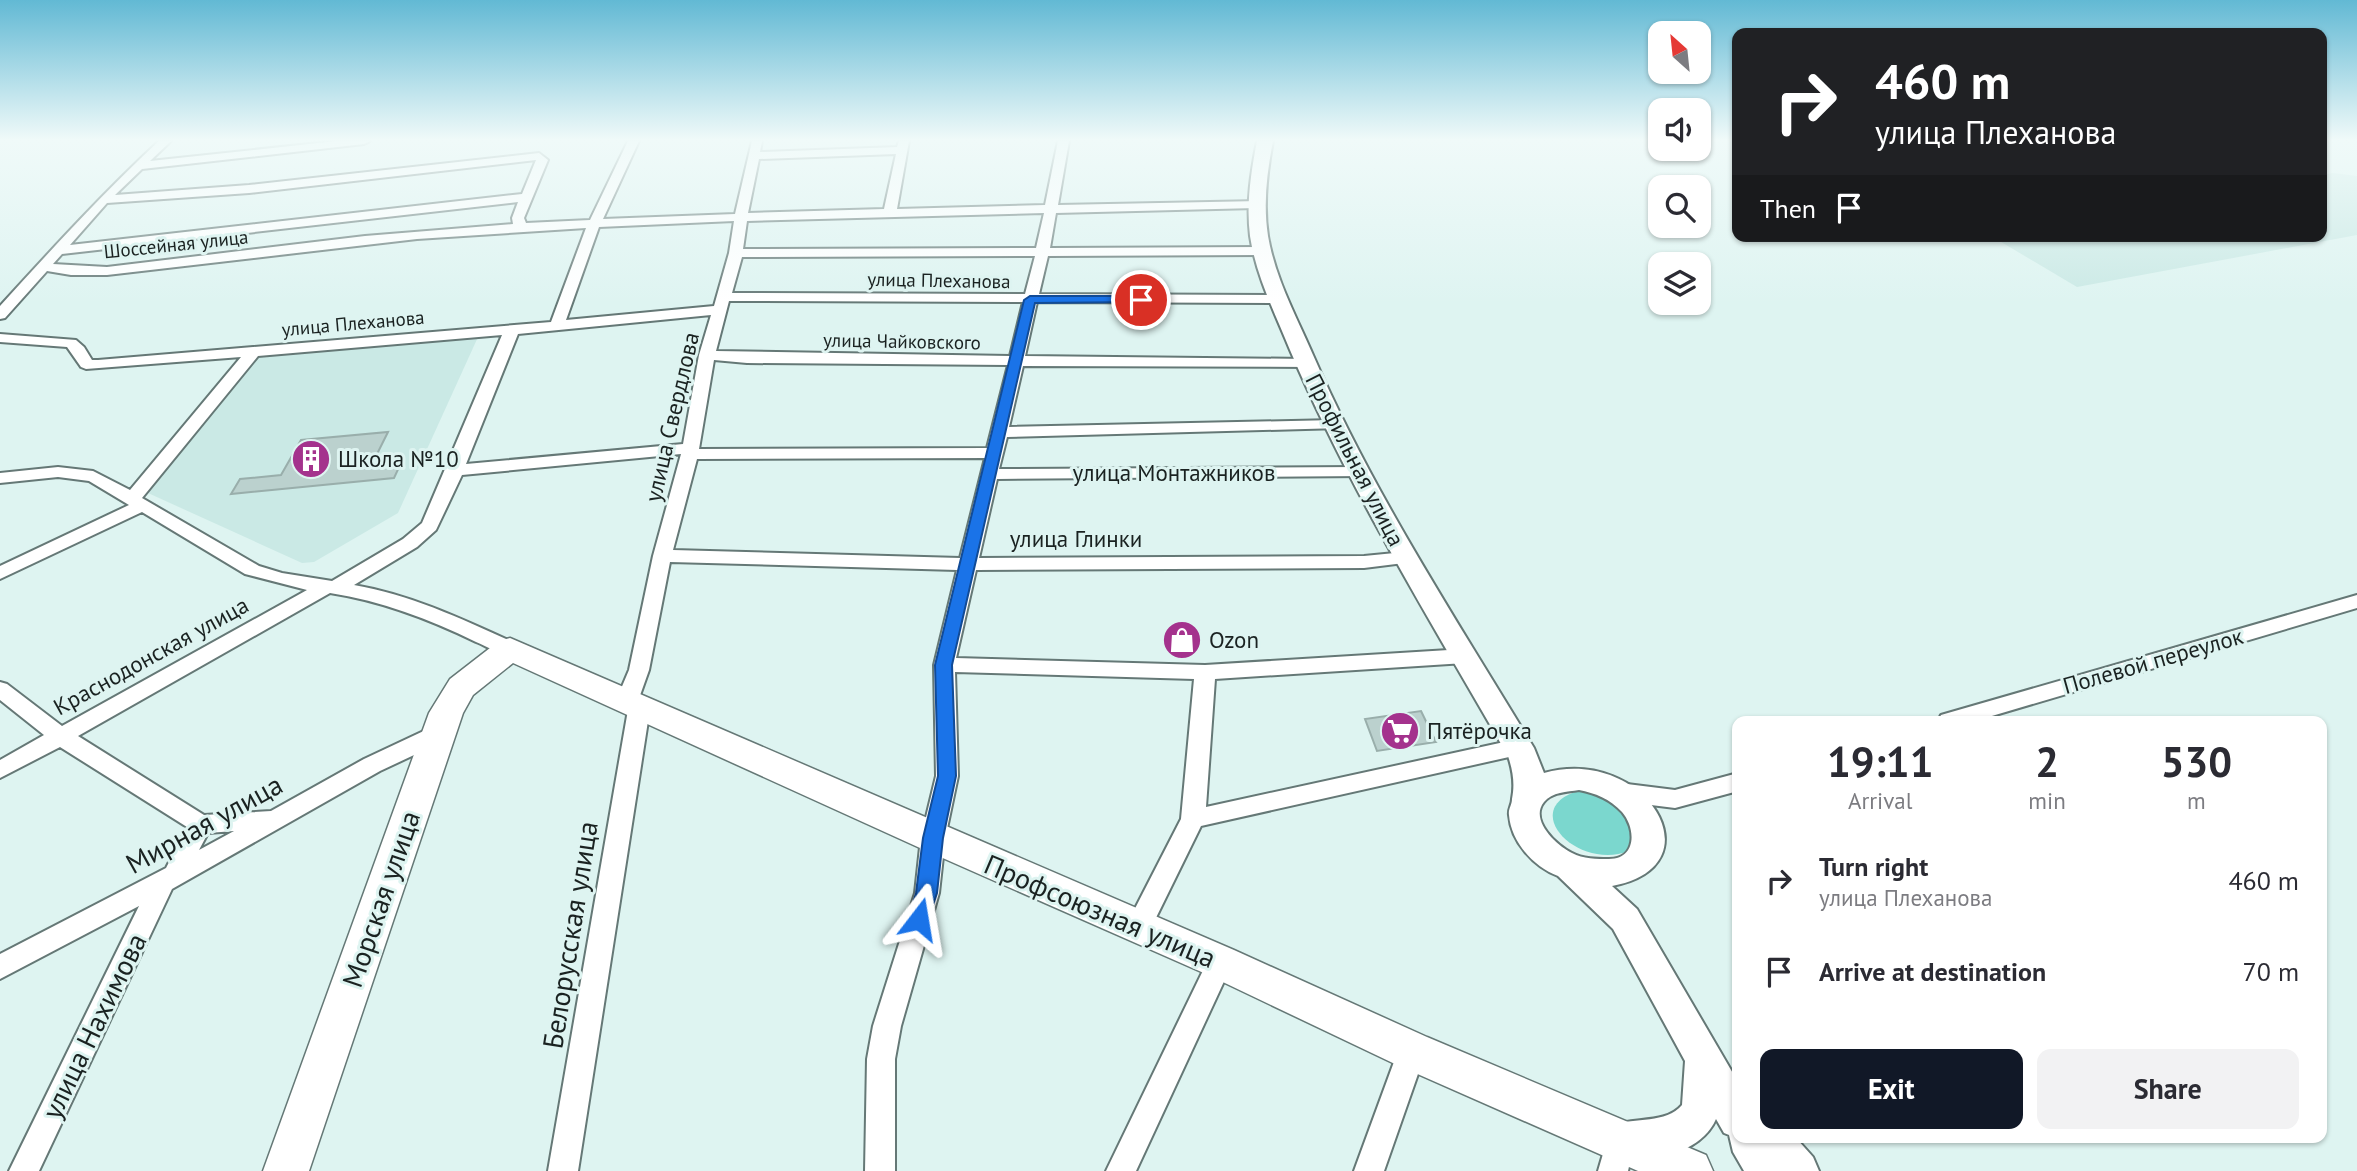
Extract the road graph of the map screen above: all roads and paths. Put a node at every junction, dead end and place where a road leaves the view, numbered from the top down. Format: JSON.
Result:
{"nodes":[{"id":1,"x":108,"y":196,"type":"edge"},
{"id":2,"x":161,"y":196,"type":"edge"},
{"id":3,"x":608,"y":196,"type":"edge"},
{"id":4,"x":745,"y":196,"type":"edge"},
{"id":5,"x":893,"y":196,"type":"edge"},
{"id":6,"x":1054,"y":196,"type":"edge"},
{"id":7,"x":1256,"y":196,"type":"edge"},
{"id":8,"x":528,"y":197,"type":"joint"},
{"id":9,"x":104,"y":200,"type":"junction"},
{"id":10,"x":1256,"y":204,"type":"junction"},
{"id":11,"x":1052,"y":210,"type":"junction"},
{"id":12,"x":890,"y":213,"type":"junction"},
{"id":13,"x":741,"y":216,"type":"junction"},
{"id":14,"x":594,"y":224,"type":"junction"},
{"id":15,"x":522,"y":227,"type":"junction"},
{"id":16,"x":57,"y":251,"type":"junction"},
{"id":17,"x":1262,"y":251,"type":"junction"},
{"id":18,"x":736,"y":253,"type":"junction"},
{"id":19,"x":1042,"y":253,"type":"junction"},
{"id":20,"x":44,"y":267,"type":"junction"},
{"id":21,"x":1280,"y":299,"type":"junction"},
{"id":22,"x":1030,"y":300,"type":"junction"},
{"id":23,"x":722,"y":303,"type":"junction"},
{"id":24,"x":0,"y":315,"type":"edge"},
{"id":25,"x":557,"y":325,"type":"junction"},
{"id":26,"x":512,"y":330,"type":"junction"},
{"id":27,"x":0,"y":338,"type":"edge"},
{"id":28,"x":255,"y":350,"type":"junction"},
{"id":29,"x":708,"y":355,"type":"junction"},
{"id":30,"x":1016,"y":361,"type":"junction"},
{"id":31,"x":1307,"y":364,"type":"junction"},
{"id":32,"x":1335,"y":425,"type":"junction"},
{"id":33,"x":1000,"y":432,"type":"junction"},
{"id":34,"x":690,"y":451,"type":"junction"},
{"id":35,"x":993,"y":453,"type":"junction"},
{"id":36,"x":455,"y":470,"type":"junction"},
{"id":37,"x":1360,"y":472,"type":"junction"},
{"id":38,"x":989,"y":474,"type":"junction"},
{"id":39,"x":0,"y":478,"type":"edge"},
{"id":40,"x":136,"y":503,"type":"junction"},
{"id":41,"x":662,"y":556,"type":"junction"},
{"id":42,"x":1405,"y":558,"type":"junction"},
{"id":43,"x":968,"y":564,"type":"junction"},
{"id":44,"x":0,"y":573,"type":"edge"},
{"id":45,"x":331,"y":588,"type":"junction"},
{"id":46,"x":2357,"y":601,"type":"edge"},
{"id":47,"x":510,"y":649,"type":"junction"},
{"id":48,"x":1465,"y":656,"type":"junction"},
{"id":49,"x":944,"y":665,"type":"junction"},
{"id":50,"x":1205,"y":672,"type":"junction"},
{"id":51,"x":0,"y":689,"type":"edge"},
{"id":52,"x":633,"y":705,"type":"junction"},
{"id":53,"x":1966,"y":716,"type":"edge"},
{"id":54,"x":438,"y":734,"type":"junction"},
{"id":55,"x":60,"y":736,"type":"junction"},
{"id":56,"x":1521,"y":751,"type":"junction"},
{"id":57,"x":0,"y":770,"type":"edge"},
{"id":58,"x":1573,"y":779,"type":"junction"},
{"id":59,"x":1732,"y":784,"type":"edge"},
{"id":60,"x":1619,"y":792,"type":"junction"},
{"id":61,"x":1675,"y":799,"type":"junction"},
{"id":62,"x":1528,"y":800,"type":"junction"},
{"id":63,"x":276,"y":818,"type":"junction"},
{"id":64,"x":1193,"y":819,"type":"junction"},
{"id":65,"x":200,"y":824,"type":"junction"},
{"id":66,"x":1649,"y":830,"type":"junction"},
{"id":67,"x":933,"y":838,"type":"junction"},
{"id":68,"x":1566,"y":866,"type":"junction"},
{"id":69,"x":1633,"y":866,"type":"junction"},
{"id":70,"x":169,"y":878,"type":"junction"},
{"id":71,"x":1626,"y":919,"type":"junction"},
{"id":72,"x":1138,"y":928,"type":"junction"},
{"id":73,"x":1220,"y":962,"type":"junction"},
{"id":74,"x":0,"y":968,"type":"edge"},
{"id":75,"x":1412,"y":1051,"type":"junction"},
{"id":76,"x":1700,"y":1055,"type":"junction"},
{"id":77,"x":1732,"y":1092,"type":"edge"},
{"id":78,"x":1732,"y":1111,"type":"edge"},
{"id":79,"x":1750,"y":1143,"type":"edge"},
{"id":80,"x":1774,"y":1143,"type":"edge"},
{"id":81,"x":1617,"y":1155,"type":"edge"},
{"id":82,"x":24,"y":1171,"type":"edge"},
{"id":83,"x":286,"y":1171,"type":"edge"},
{"id":84,"x":563,"y":1171,"type":"edge"},
{"id":85,"x":880,"y":1171,"type":"edge"},
{"id":86,"x":1121,"y":1171,"type":"edge"},
{"id":87,"x":1369,"y":1171,"type":"edge"},
{"id":88,"x":1690,"y":1171,"type":"edge"},
{"id":89,"x":1766,"y":1171,"type":"edge"},
{"id":90,"x":1799,"y":1171,"type":"edge"}],
"edges":[{"from":1,"to":9,"type":"street"},
{"from":2,"to":9,"type":"street"},
{"from":3,"to":14,"type":"street"},
{"from":4,"to":13,"type":"street","name":"улица Свердлова"},
{"from":5,"to":12,"type":"street"},
{"from":6,"to":11,"type":"street"},
{"from":7,"to":10,"type":"main road","name":"Профильная улица"},
{"from":8,"to":15,"type":"street"},
{"from":8,"to":16,"type":"street","name":"Шоссейная улица"},
{"from":9,"to":16,"type":"street"},
{"from":10,"to":11,"type":"street","name":"Шоссейная улица"},
{"from":10,"to":17,"type":"main road","name":"Профильная улица"},
{"from":11,"to":12,"type":"street","name":"Шоссейная улица"},
{"from":11,"to":19,"type":"street"},
{"from":12,"to":13,"type":"street","name":"Шоссейная улица"},
{"from":13,"to":14,"type":"street","name":"Шоссейная улица"},
{"from":13,"to":18,"type":"street","name":"улица Свердлова"},
{"from":14,"to":15,"type":"street","name":"Шоссейная улица"},
{"from":14,"to":25,"type":"street"},
{"from":15,"to":20,"type":"street","name":"Шоссейная улица"},
{"from":16,"to":20,"type":"street"},
{"from":17,"to":19,"type":"street"},
{"from":17,"to":21,"type":"main road","name":"Профильная улица"},
{"from":18,"to":19,"type":"street"},
{"from":18,"to":23,"type":"street","name":"улица Свердлова"},
{"from":19,"to":22,"type":"street"},
{"from":20,"to":24,"type":"street"},
{"from":21,"to":22,"type":"street","name":"улица Плеханова"},
{"from":21,"to":31,"type":"main road","name":"Профильная улица"},
{"from":22,"to":23,"type":"street","name":"улица Плеханова"},
{"from":22,"to":30,"type":"street"},
{"from":23,"to":25,"type":"street","name":"улица Плеханова"},
{"from":23,"to":29,"type":"street","name":"улица Свердлова"},
{"from":25,"to":26,"type":"street","name":"улица Плеханова"},
{"from":26,"to":28,"type":"street","name":"улица Плеханова"},
{"from":26,"to":36,"type":"street","name":"Краснодонская улица"},
{"from":27,"to":28,"type":"street","name":"улица Плеханова"},
{"from":28,"to":40,"type":"street"},
{"from":29,"to":30,"type":"street","name":"улица Чайковского"},
{"from":29,"to":34,"type":"street","name":"улица Свердлова"},
{"from":30,"to":31,"type":"street","name":"улица Чайковского"},
{"from":30,"to":33,"type":"street"},
{"from":31,"to":32,"type":"main road","name":"Профильная улица"},
{"from":32,"to":33,"type":"street","name":"улица Монтажников"},
{"from":32,"to":37,"type":"main road","name":"Профильная улица"},
{"from":33,"to":35,"type":"street"},
{"from":34,"to":35,"type":"street"},
{"from":34,"to":36,"type":"street"},
{"from":34,"to":41,"type":"street","name":"улица Свердлова"},
{"from":35,"to":38,"type":"street"},
{"from":36,"to":45,"type":"street","name":"Краснодонская улица"},
{"from":37,"to":38,"type":"street","name":"улица Монтажников"},
{"from":37,"to":42,"type":"main road","name":"Профильная улица"},
{"from":38,"to":43,"type":"street"},
{"from":39,"to":40,"type":"street"},
{"from":40,"to":44,"type":"street"},
{"from":40,"to":45,"type":"street"},
{"from":41,"to":43,"type":"street","name":"улица Глинки"},
{"from":41,"to":52,"type":"street","name":"улица Свердлова"},
{"from":42,"to":43,"type":"street","name":"улица Глинки"},
{"from":42,"to":48,"type":"main road","name":"Профильная улица"},
{"from":43,"to":49,"type":"street"},
{"from":45,"to":47,"type":"street"},
{"from":45,"to":55,"type":"street","name":"Краснодонская улица"},
{"from":46,"to":53,"type":"street","name":"Полевой переулок"},
{"from":47,"to":52,"type":"highway","name":"Профсоюзная улица"},
{"from":47,"to":54,"type":"highway","name":"Морская улица"},
{"from":48,"to":50,"type":"street"},
{"from":48,"to":56,"type":"main road","name":"Профильная улица"},
{"from":49,"to":50,"type":"street"},
{"from":49,"to":67,"type":"street"},
{"from":50,"to":64,"type":"street"},
{"from":51,"to":55,"type":"street"},
{"from":52,"to":67,"type":"highway","name":"Профсоюзная улица"},
{"from":52,"to":84,"type":"street","name":"Белорусская улица"},
{"from":54,"to":63,"type":"street","name":"Мирная улица"},
{"from":54,"to":83,"type":"highway","name":"Морская улица"},
{"from":55,"to":57,"type":"street","name":"Краснодонская улица"},
{"from":55,"to":65,"type":"street"},
{"from":56,"to":58,"type":"main road"},
{"from":56,"to":62,"type":"main road"},
{"from":56,"to":64,"type":"street"},
{"from":58,"to":60,"type":"main road"},
{"from":58,"to":62,"type":"main road"},
{"from":59,"to":61,"type":"street"},
{"from":60,"to":61,"type":"street"},
{"from":60,"to":66,"type":"main road"},
{"from":61,"to":66,"type":"street"},
{"from":62,"to":68,"type":"main road"},
{"from":63,"to":65,"type":"street"},
{"from":63,"to":70,"type":"street","name":"Мирная улица"},
{"from":64,"to":72,"type":"street"},
{"from":65,"to":70,"type":"street","name":"улица Нахимова"},
{"from":66,"to":69,"type":"main road"},
{"from":67,"to":72,"type":"highway","name":"Профсоюзная улица"},
{"from":67,"to":85,"type":"street"},
{"from":68,"to":69,"type":"main road"},
{"from":68,"to":71,"type":"main road"},
{"from":69,"to":71,"type":"main road"},
{"from":70,"to":74,"type":"street","name":"Мирная улица"},
{"from":70,"to":82,"type":"street","name":"улица Нахимова"},
{"from":71,"to":76,"type":"main road"},
{"from":72,"to":73,"type":"highway","name":"Профсоюзная улица"},
{"from":73,"to":75,"type":"highway","name":"Профсоюзная улица"},
{"from":73,"to":86,"type":"street"},
{"from":75,"to":81,"type":"highway","name":"Профсоюзная улица"},
{"from":75,"to":87,"type":"street"},
{"from":76,"to":77,"type":"main road"},
{"from":76,"to":78,"type":"main road"},
{"from":76,"to":81,"type":"main road"},
{"from":79,"to":89,"type":"main road"},
{"from":80,"to":90,"type":"main road"},
{"from":81,"to":88,"type":"highway","name":"Профсоюзная улица"}]}
